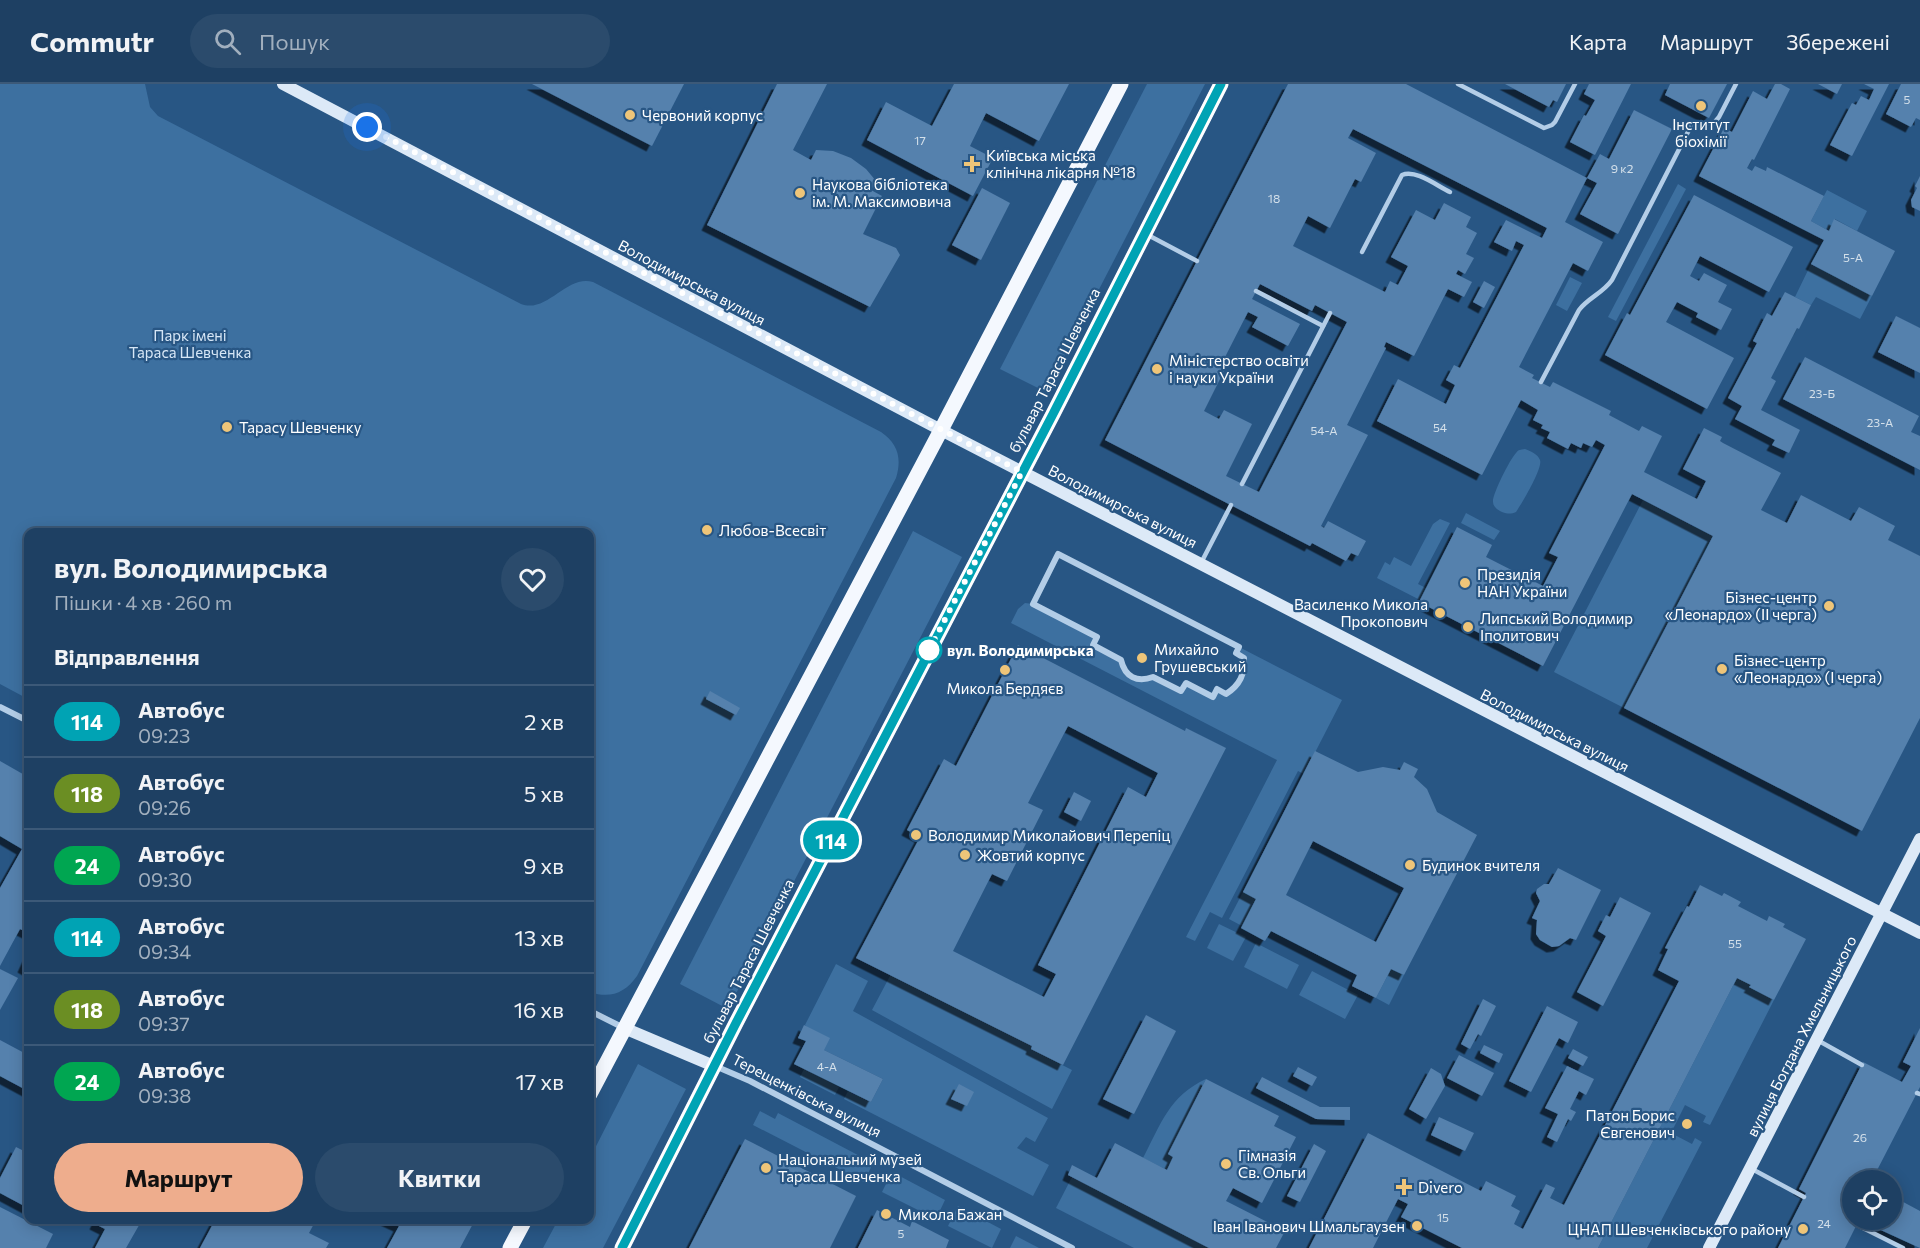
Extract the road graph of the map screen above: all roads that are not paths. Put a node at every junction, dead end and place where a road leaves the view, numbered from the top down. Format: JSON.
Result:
{"nodes":[{"id":1,"x":284,"y":84,"type":"edge"},
{"id":2,"x":1121,"y":84,"type":"edge"},
{"id":3,"x":1221,"y":84,"type":"edge"},
{"id":4,"x":1458,"y":84,"type":"edge"},
{"id":5,"x":1575,"y":84,"type":"edge"},
{"id":6,"x":1736,"y":84,"type":"edge"},
{"id":7,"x":1450,"y":192,"type":"dead end"},
{"id":8,"x":1144,"y":233,"type":"junction"},
{"id":9,"x":1362,"y":252,"type":"dead end"},
{"id":10,"x":1197,"y":261,"type":"dead end"},
{"id":11,"x":1256,"y":291,"type":"dead end"},
{"id":12,"x":1330,"y":313,"type":"dead end"},
{"id":13,"x":1323,"y":326,"type":"junction"},
{"id":14,"x":1541,"y":382,"type":"dead end"},
{"id":15,"x":941,"y":430,"type":"junction"},
{"id":16,"x":1022,"y":472,"type":"junction"},
{"id":17,"x":1242,"y":484,"type":"dead end"},
{"id":18,"x":1231,"y":505,"type":"dead end"},
{"id":19,"x":1201,"y":563,"type":"junction"},
{"id":20,"x":1239,"y":647,"type":"joint"},
{"id":21,"x":0,"y":707,"type":"edge"},
{"id":22,"x":24,"y":720,"type":"edge"},
{"id":23,"x":1920,"y":838,"type":"edge"},
{"id":24,"x":1882,"y":913,"type":"junction"},
{"id":25,"x":1920,"y":933,"type":"edge"},
{"id":26,"x":594,"y":1013,"type":"edge"},
{"id":27,"x":624,"y":1028,"type":"junction"},
{"id":28,"x":1816,"y":1039,"type":"junction"},
{"id":29,"x":1862,"y":1065,"type":"dead end"},
{"id":30,"x":714,"y":1066,"type":"junction"},
{"id":31,"x":594,"y":1086,"type":"edge"},
{"id":32,"x":1750,"y":1168,"type":"junction"},
{"id":33,"x":1804,"y":1197,"type":"dead end"},
{"id":34,"x":523,"y":1224,"type":"edge"},
{"id":35,"x":1865,"y":1230,"type":"edge"},
{"id":36,"x":1900,"y":1247,"type":"edge"},
{"id":37,"x":510,"y":1248,"type":"edge"},
{"id":38,"x":622,"y":1248,"type":"edge"},
{"id":39,"x":1072,"y":1248,"type":"edge"},
{"id":40,"x":1709,"y":1248,"type":"edge"}],
"edges":[{"from":1,"to":15,"type":"main road","name":"Володимирська вулиця"},
{"from":2,"to":15,"type":"main road"},
{"from":3,"to":8,"type":"main road","name":"бульвар Тараса Шевченка"},
{"from":4,"to":5,"type":"lane"},
{"from":6,"to":14,"type":"lane"},
{"from":7,"to":9,"type":"lane"},
{"from":8,"to":10,"type":"lane"},
{"from":8,"to":16,"type":"main road","name":"бульвар Тараса Шевченка"},
{"from":11,"to":13,"type":"lane"},
{"from":12,"to":13,"type":"lane"},
{"from":13,"to":17,"type":"lane"},
{"from":15,"to":16,"type":"main road","name":"Володимирська вулиця"},
{"from":15,"to":27,"type":"main road"},
{"from":16,"to":19,"type":"main road","name":"Володимирська вулиця"},
{"from":16,"to":30,"type":"main road","name":"бульвар Тараса Шевченка"},
{"from":18,"to":19,"type":"lane"},
{"from":19,"to":24,"type":"main road","name":"Володимирська вулиця"},
{"from":20,"to":20,"type":"street"},
{"from":21,"to":22,"type":"street"},
{"from":23,"to":24,"type":"main road","name":"вулиця Богдана Хмельницького"},
{"from":24,"to":25,"type":"main road","name":"Володимирська вулиця"},
{"from":24,"to":28,"type":"main road","name":"вулиця Богдана Хмельницького"},
{"from":26,"to":27,"type":"street","name":"Терещенківська вулиця"},
{"from":27,"to":30,"type":"main road","name":"Терещенківська вулиця"},
{"from":27,"to":31,"type":"main road"},
{"from":28,"to":29,"type":"lane"},
{"from":28,"to":32,"type":"main road","name":"вулиця Богдана Хмельницького"},
{"from":30,"to":38,"type":"main road","name":"бульвар Тараса Шевченка"},
{"from":30,"to":39,"type":"street","name":"Терещенківська вулиця"},
{"from":32,"to":33,"type":"lane"},
{"from":32,"to":40,"type":"main road","name":"вулиця Богдана Хмельницького"},
{"from":34,"to":37,"type":"main road"},
{"from":35,"to":36,"type":"lane"}]}
